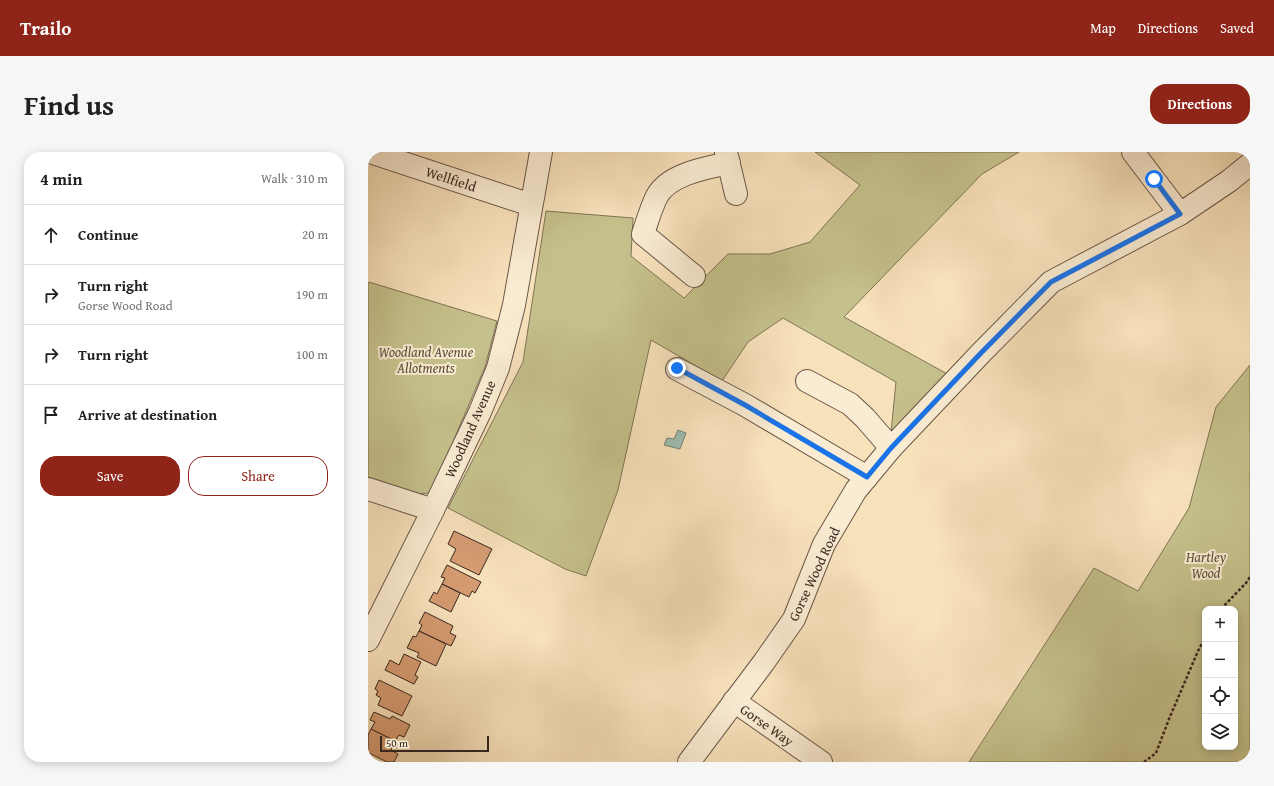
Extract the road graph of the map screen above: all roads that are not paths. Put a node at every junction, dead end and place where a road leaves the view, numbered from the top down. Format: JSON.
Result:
{"nodes":[{"id":1,"x":370,"y":152,"type":"edge"},
{"id":2,"x":541,"y":152,"type":"edge"},
{"id":3,"x":1133,"y":152,"type":"edge"},
{"id":4,"x":727,"y":158,"type":"edge"},
{"id":5,"x":1250,"y":164,"type":"edge"},
{"id":6,"x":736,"y":194,"type":"dead end"},
{"id":7,"x":531,"y":204,"type":"junction"},
{"id":8,"x":1180,"y":214,"type":"junction"},
{"id":9,"x":694,"y":276,"type":"dead end"},
{"id":10,"x":677,"y":368,"type":"dead end"},
{"id":11,"x":807,"y":381,"type":"dead end"},
{"id":12,"x":891,"y":448,"type":"junction"},
{"id":13,"x":867,"y":477,"type":"junction"},
{"id":14,"x":368,"y":489,"type":"edge"},
{"id":15,"x":433,"y":510,"type":"junction"},
{"id":16,"x":368,"y":640,"type":"edge"},
{"id":17,"x":734,"y":701,"type":"junction"},
{"id":18,"x":689,"y":762,"type":"edge"},
{"id":19,"x":821,"y":762,"type":"edge"}],
"edges":[{"from":1,"to":7,"type":"street","name":"Wellfield"},
{"from":2,"to":7,"type":"street","name":"Woodland Avenue"},
{"from":3,"to":8,"type":"street"},
{"from":4,"to":6,"type":"street"},
{"from":4,"to":9,"type":"street"},
{"from":5,"to":8,"type":"street","name":"Gorse Wood Road"},
{"from":7,"to":15,"type":"street","name":"Woodland Avenue"},
{"from":8,"to":12,"type":"street","name":"Gorse Wood Road"},
{"from":10,"to":13,"type":"street"},
{"from":11,"to":12,"type":"street"},
{"from":12,"to":13,"type":"street","name":"Gorse Wood Road"},
{"from":13,"to":17,"type":"street","name":"Gorse Wood Road"},
{"from":14,"to":15,"type":"street"},
{"from":15,"to":16,"type":"street","name":"Woodland Avenue"},
{"from":17,"to":18,"type":"street","name":"Gorse Wood Road"},
{"from":17,"to":19,"type":"street","name":"Gorse Way"}]}
